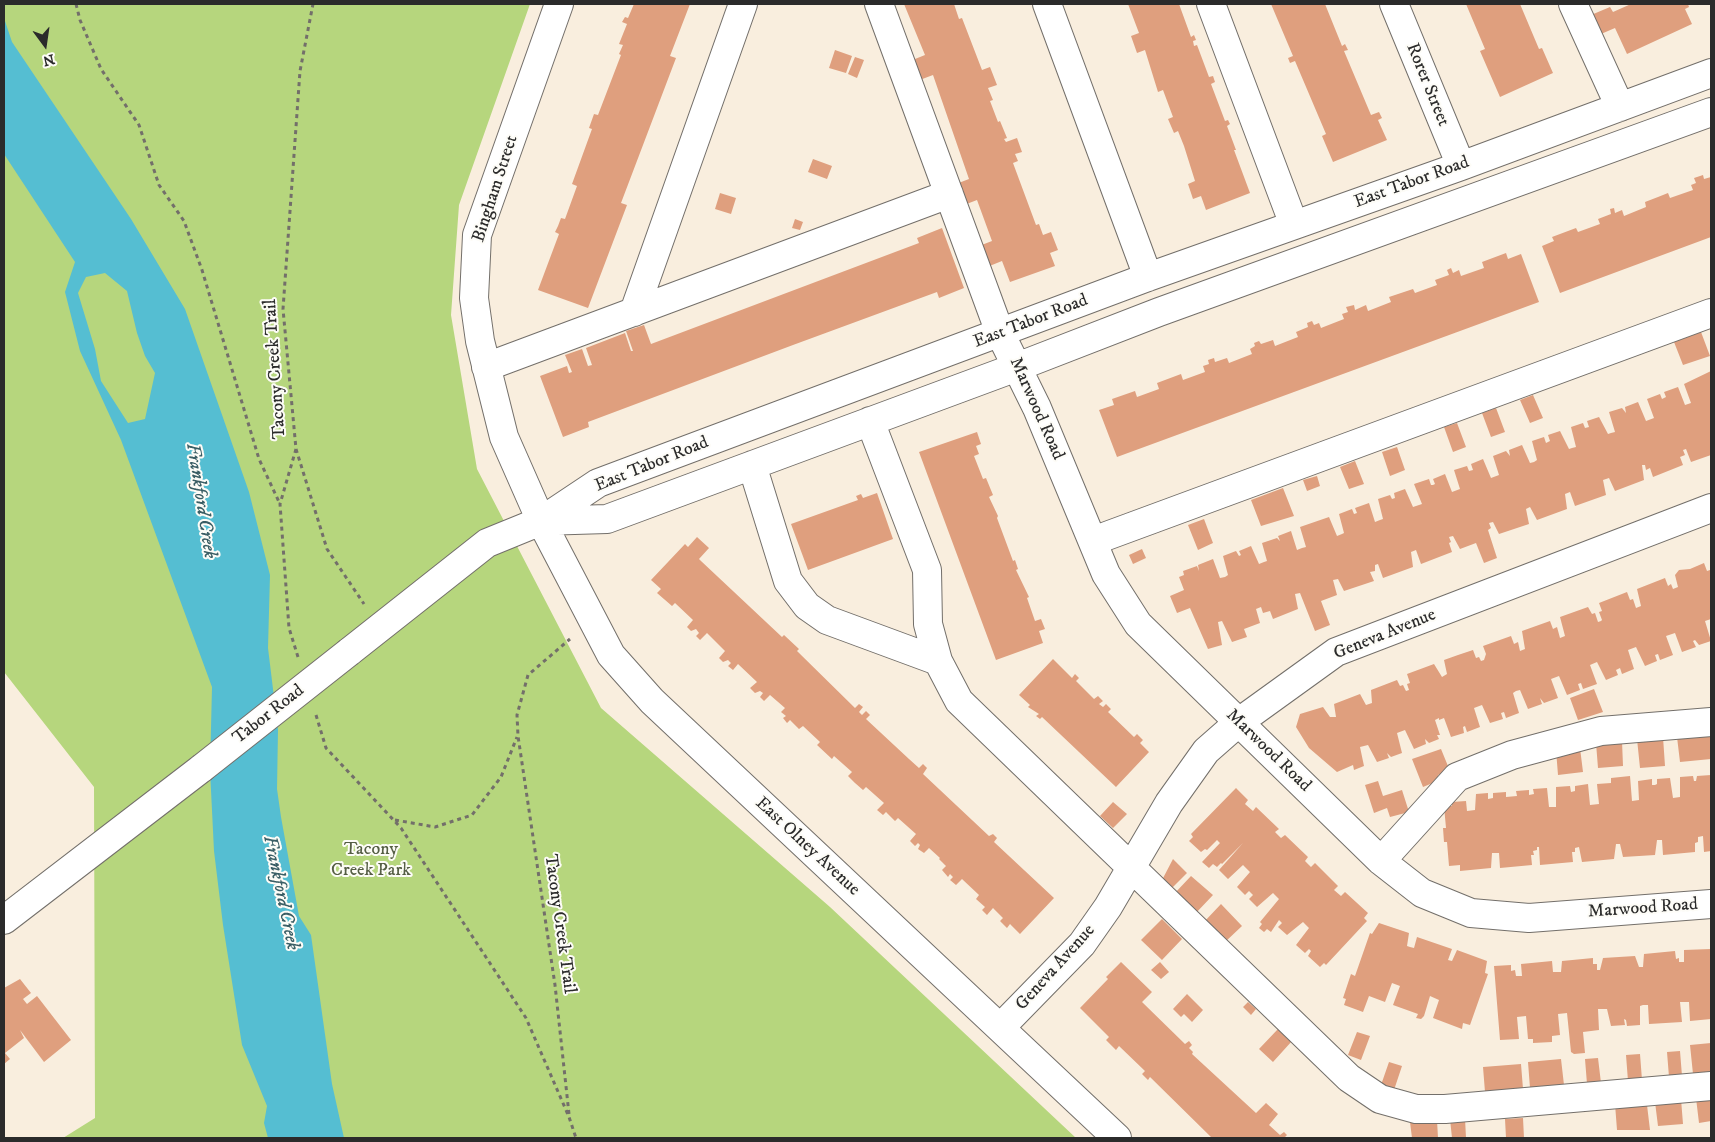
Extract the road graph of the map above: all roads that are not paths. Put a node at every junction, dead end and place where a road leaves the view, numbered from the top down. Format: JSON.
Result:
{"nodes":[{"id":1,"x":559,"y":4,"type":"edge"},
{"id":2,"x":743,"y":4,"type":"edge"},
{"id":3,"x":879,"y":4,"type":"edge"},
{"id":4,"x":1047,"y":4,"type":"edge"},
{"id":5,"x":1212,"y":4,"type":"edge"},
{"id":6,"x":1394,"y":4,"type":"edge"},
{"id":7,"x":1573,"y":4,"type":"edge"},
{"id":8,"x":1711,"y":73,"type":"edge"},
{"id":9,"x":1620,"y":107,"type":"junction"},
{"id":10,"x":1711,"y":112,"type":"edge"},
{"id":11,"x":1461,"y":166,"type":"junction"},
{"id":12,"x":949,"y":194,"type":"junction"},
{"id":13,"x":1294,"y":225,"type":"junction"},
{"id":14,"x":1148,"y":277,"type":"junction"},
{"id":15,"x":634,"y":312,"type":"junction"},
{"id":16,"x":1711,"y":312,"type":"edge"},
{"id":17,"x":1000,"y":333,"type":"junction"},
{"id":18,"x":486,"y":367,"type":"junction"},
{"id":19,"x":1017,"y":367,"type":"junction"},
{"id":20,"x":870,"y":421,"type":"junction"},
{"id":21,"x":752,"y":465,"type":"junction"},
{"id":22,"x":1711,"y":508,"type":"edge"},
{"id":23,"x":541,"y":521,"type":"junction"},
{"id":24,"x":1093,"y":541,"type":"junction"},
{"id":25,"x":938,"y":661,"type":"junction"},
{"id":26,"x":1240,"y":722,"type":"junction"},
{"id":27,"x":1711,"y":722,"type":"edge"},
{"id":28,"x":1381,"y":862,"type":"junction"},
{"id":29,"x":1131,"y":868,"type":"junction"},
{"id":30,"x":1711,"y":904,"type":"edge"},
{"id":31,"x":4,"y":920,"type":"edge"},
{"id":32,"x":1001,"y":1027,"type":"junction"},
{"id":33,"x":1711,"y":1086,"type":"edge"},
{"id":34,"x":1117,"y":1138,"type":"edge"}],
"edges":[{"from":1,"to":18,"type":"street","name":"Bingham Street"},
{"from":2,"to":15,"type":"street"},
{"from":3,"to":12,"type":"street","name":"Marwood Road"},
{"from":4,"to":14,"type":"street"},
{"from":5,"to":13,"type":"street"},
{"from":6,"to":11,"type":"street","name":"Rorer Street"},
{"from":7,"to":9,"type":"street"},
{"from":8,"to":9,"type":"street","name":"East Tabor Road"},
{"from":9,"to":11,"type":"street","name":"East Tabor Road"},
{"from":10,"to":19,"type":"street","name":"East Tabor Road"},
{"from":11,"to":13,"type":"street","name":"East Tabor Road"},
{"from":12,"to":15,"type":"street"},
{"from":12,"to":17,"type":"street","name":"Marwood Road"},
{"from":13,"to":14,"type":"street","name":"East Tabor Road"},
{"from":14,"to":17,"type":"street","name":"East Tabor Road"},
{"from":15,"to":18,"type":"street"},
{"from":16,"to":24,"type":"street"},
{"from":17,"to":19,"type":"street","name":"Marwood Road"},
{"from":17,"to":23,"type":"street","name":"East Tabor Road"},
{"from":18,"to":23,"type":"street","name":"Bingham Street"},
{"from":19,"to":20,"type":"street","name":"East Tabor Road"},
{"from":19,"to":24,"type":"street","name":"Marwood Road"},
{"from":20,"to":21,"type":"street","name":"East Tabor Road"},
{"from":20,"to":25,"type":"street"},
{"from":21,"to":23,"type":"street","name":"East Tabor Road"},
{"from":21,"to":25,"type":"street"},
{"from":22,"to":26,"type":"street","name":"Geneva Avenue"},
{"from":23,"to":31,"type":"street","name":"Tabor Road","bridge":true},
{"from":23,"to":32,"type":"street","name":"East Olney Avenue"},
{"from":24,"to":26,"type":"street","name":"Marwood Road"},
{"from":25,"to":29,"type":"street"},
{"from":26,"to":28,"type":"street","name":"Marwood Road"},
{"from":26,"to":29,"type":"street","name":"Geneva Avenue"},
{"from":27,"to":28,"type":"street"},
{"from":28,"to":30,"type":"street","name":"Marwood Road"},
{"from":29,"to":32,"type":"street","name":"Geneva Avenue"},
{"from":29,"to":33,"type":"street"},
{"from":32,"to":34,"type":"street","name":"East Olney Avenue"}]}
